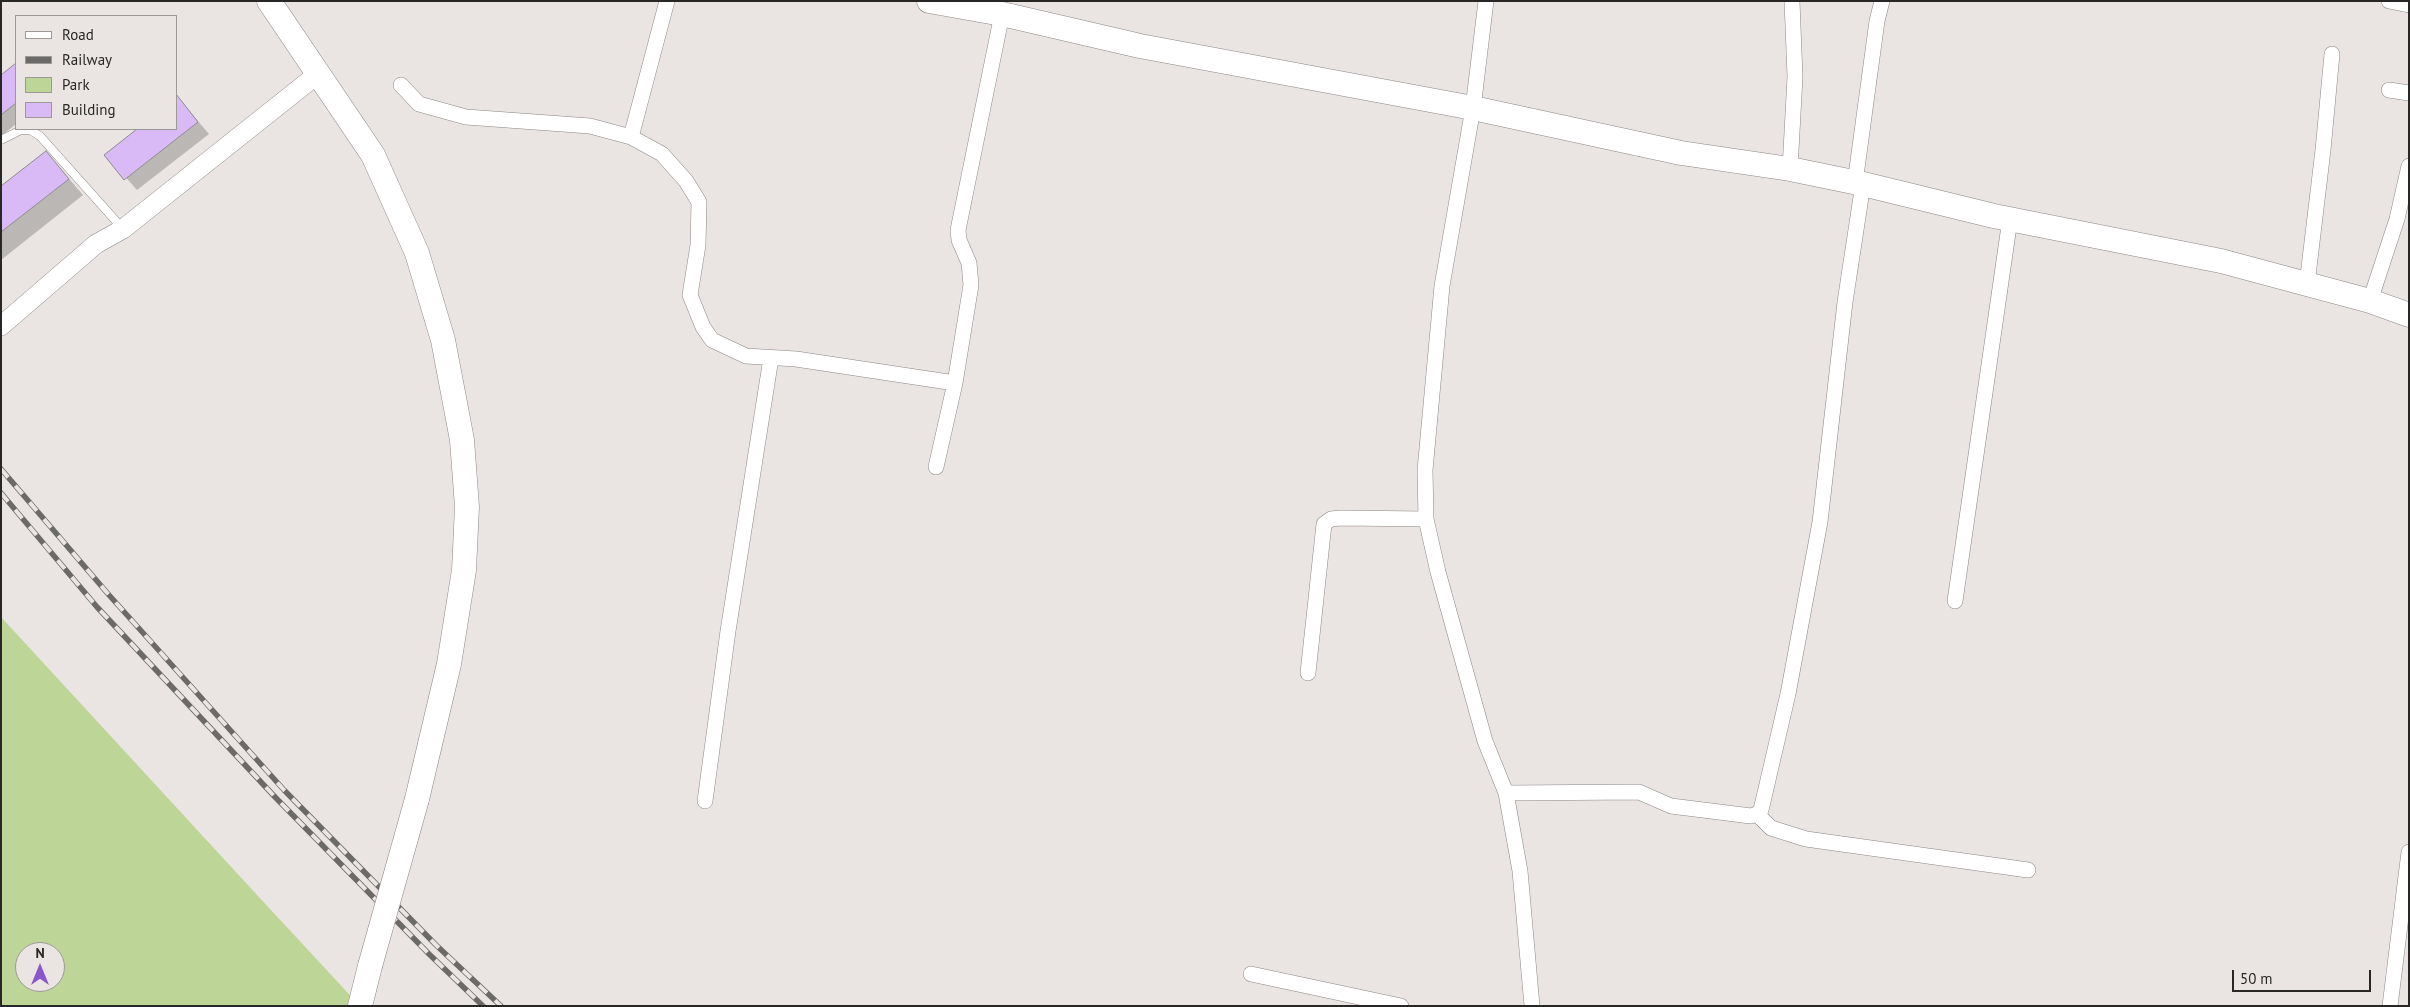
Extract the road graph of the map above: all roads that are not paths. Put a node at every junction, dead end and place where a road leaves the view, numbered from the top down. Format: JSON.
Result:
{"nodes":[{"id":1,"x":269,"y":1,"type":"edge"},
{"id":2,"x":667,"y":1,"type":"edge"},
{"id":3,"x":929,"y":1,"type":"edge"},
{"id":4,"x":1486,"y":1,"type":"edge"},
{"id":5,"x":1792,"y":1,"type":"edge"},
{"id":6,"x":1882,"y":1,"type":"edge"},
{"id":7,"x":2389,"y":1,"type":"edge"},
{"id":8,"x":2409,"y":5,"type":"edge"},
{"id":9,"x":1002,"y":14,"type":"junction"},
{"id":10,"x":2332,"y":54,"type":"dead end"},
{"id":11,"x":319,"y":73,"type":"junction"},
{"id":12,"x":401,"y":84,"type":"dead end"},
{"id":13,"x":2389,"y":90,"type":"dead end"},
{"id":14,"x":2409,"y":93,"type":"edge"},
{"id":15,"x":1473,"y":108,"type":"junction"},
{"id":16,"x":631,"y":137,"type":"junction"},
{"id":17,"x":1,"y":140,"type":"edge"},
{"id":18,"x":2409,"y":166,"type":"edge"},
{"id":19,"x":1790,"y":169,"type":"junction"},
{"id":20,"x":1859,"y":184,"type":"junction"},
{"id":21,"x":2010,"y":219,"type":"junction"},
{"id":22,"x":123,"y":229,"type":"junction"},
{"id":23,"x":2306,"y":284,"type":"junction"},
{"id":24,"x":2370,"y":301,"type":"junction"},
{"id":25,"x":2409,"y":316,"type":"edge"},
{"id":26,"x":1,"y":326,"type":"edge"},
{"id":27,"x":771,"y":358,"type":"junction"},
{"id":28,"x":955,"y":383,"type":"junction"},
{"id":29,"x":936,"y":467,"type":"dead end"},
{"id":30,"x":1426,"y":518,"type":"junction"},
{"id":31,"x":1955,"y":601,"type":"dead end"},
{"id":32,"x":1308,"y":673,"type":"dead end"},
{"id":33,"x":1506,"y":793,"type":"junction"},
{"id":34,"x":705,"y":801,"type":"dead end"},
{"id":35,"x":1757,"y":814,"type":"junction"},
{"id":36,"x":2409,"y":852,"type":"edge"},
{"id":37,"x":2028,"y":870,"type":"dead end"},
{"id":38,"x":1251,"y":974,"type":"dead end"},
{"id":39,"x":360,"y":1006,"type":"edge"},
{"id":40,"x":1401,"y":1006,"type":"edge"},
{"id":41,"x":1532,"y":1006,"type":"edge"},
{"id":42,"x":2390,"y":1006,"type":"edge"}],
"edges":[{"from":1,"to":11,"type":"main road"},
{"from":2,"to":16,"type":"street"},
{"from":3,"to":9,"type":"main road"},
{"from":4,"to":15,"type":"street"},
{"from":5,"to":19,"type":"street"},
{"from":6,"to":20,"type":"street"},
{"from":7,"to":8,"type":"street"},
{"from":9,"to":15,"type":"main road"},
{"from":9,"to":28,"type":"street"},
{"from":10,"to":23,"type":"street"},
{"from":11,"to":22,"type":"street"},
{"from":11,"to":39,"type":"main road","bridge":true},
{"from":12,"to":16,"type":"street"},
{"from":13,"to":14,"type":"street"},
{"from":15,"to":19,"type":"main road"},
{"from":15,"to":30,"type":"street"},
{"from":16,"to":27,"type":"street"},
{"from":17,"to":22,"type":"lane"},
{"from":18,"to":24,"type":"street"},
{"from":19,"to":20,"type":"main road"},
{"from":20,"to":21,"type":"main road"},
{"from":20,"to":35,"type":"street"},
{"from":21,"to":23,"type":"main road"},
{"from":21,"to":31,"type":"street"},
{"from":22,"to":26,"type":"street"},
{"from":23,"to":24,"type":"main road"},
{"from":24,"to":25,"type":"main road"},
{"from":27,"to":28,"type":"street"},
{"from":27,"to":34,"type":"street"},
{"from":28,"to":29,"type":"street"},
{"from":30,"to":32,"type":"street"},
{"from":30,"to":33,"type":"street"},
{"from":33,"to":35,"type":"street"},
{"from":33,"to":41,"type":"street"},
{"from":35,"to":37,"type":"street"},
{"from":36,"to":42,"type":"street"},
{"from":38,"to":40,"type":"street"}]}
